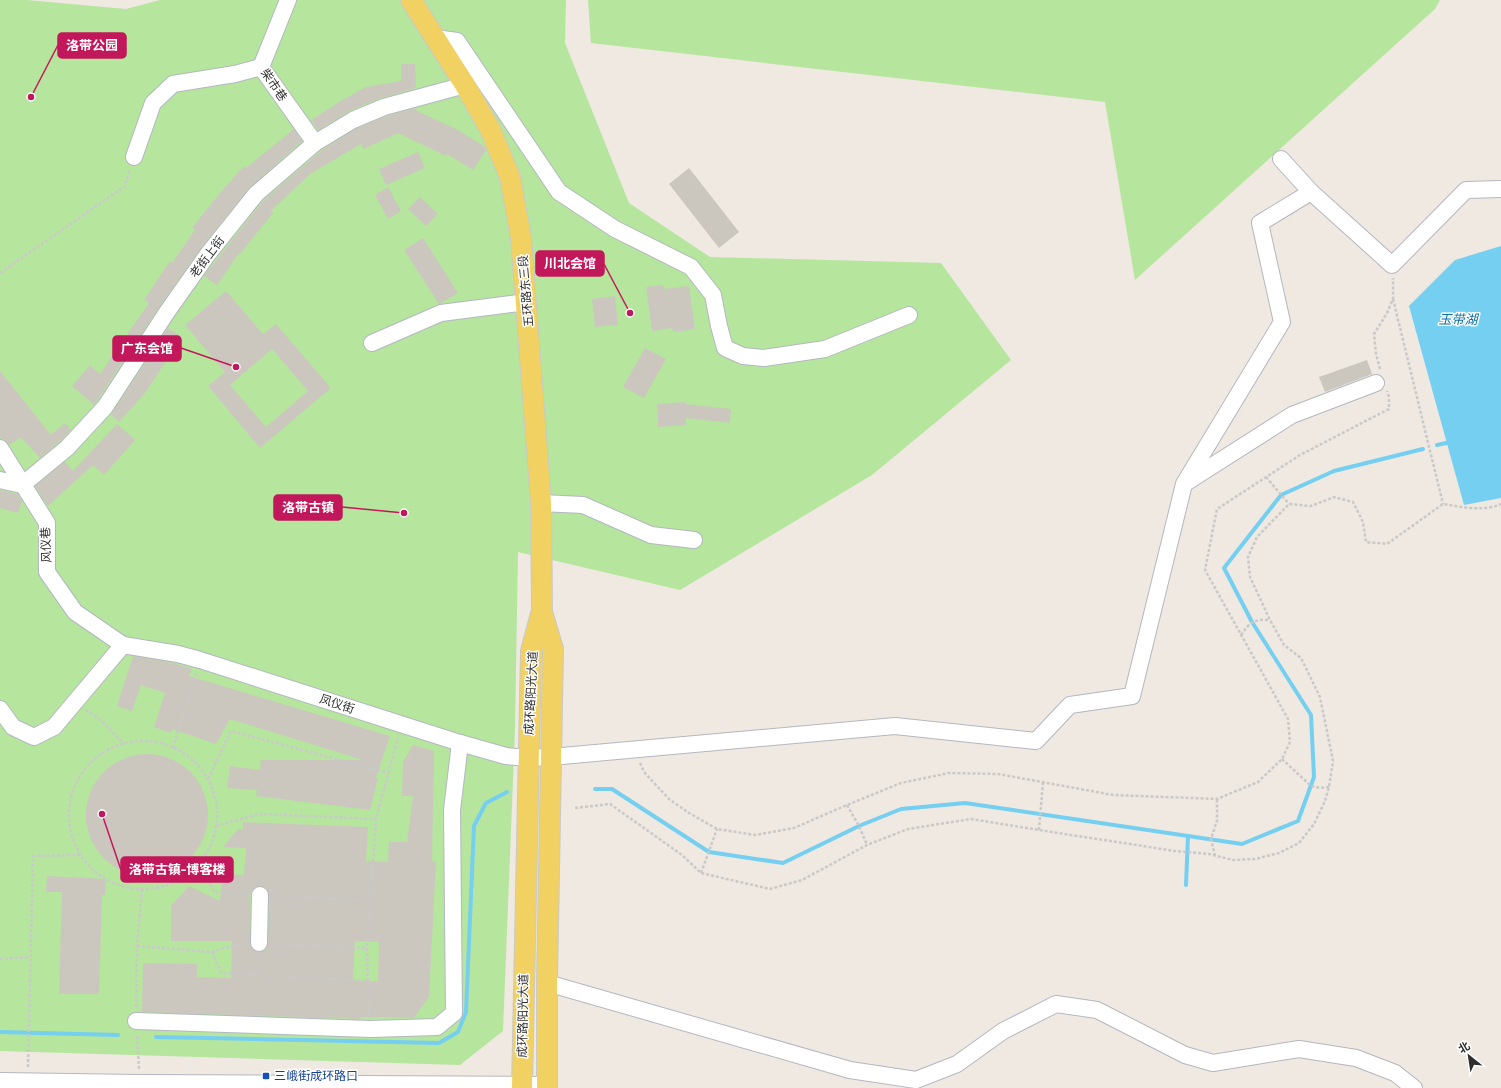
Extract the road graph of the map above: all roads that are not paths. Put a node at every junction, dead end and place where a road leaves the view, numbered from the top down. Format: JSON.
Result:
{"nodes":[{"id":1,"x":288,"y":0,"type":"edge"},
{"id":2,"x":411,"y":0,"type":"edge"},
{"id":3,"x":435,"y":38,"type":"junction"},
{"id":4,"x":261,"y":66,"type":"junction"},
{"id":5,"x":465,"y":85,"type":"junction"},
{"id":6,"x":315,"y":143,"type":"junction"},
{"id":7,"x":134,"y":156,"type":"road end"},
{"id":8,"x":1281,"y":159,"type":"dead end"},
{"id":9,"x":1501,"y":189,"type":"edge"},
{"id":10,"x":1311,"y":192,"type":"junction"},
{"id":11,"x":527,"y":302,"type":"junction"},
{"id":12,"x":909,"y":315,"type":"dead end"},
{"id":13,"x":372,"y":343,"type":"dead end"},
{"id":14,"x":1382,"y":383,"type":"road end"},
{"id":15,"x":0,"y":448,"type":"edge"},
{"id":16,"x":0,"y":480,"type":"edge"},
{"id":17,"x":1184,"y":484,"type":"junction"},
{"id":18,"x":22,"y":485,"type":"junction"},
{"id":19,"x":541,"y":503,"type":"junction"},
{"id":20,"x":694,"y":540,"type":"dead end"},
{"id":21,"x":542,"y":610,"type":"junction"},
{"id":22,"x":123,"y":645,"type":"junction"},
{"id":23,"x":0,"y":709,"type":"edge"},
{"id":24,"x":460,"y":743,"type":"junction"},
{"id":25,"x":551,"y":757,"type":"junction"},
{"id":26,"x":528,"y":758,"type":"junction"},
{"id":27,"x":260,"y":894,"type":"road end"},
{"id":28,"x":258,"y":943,"type":"dead end"},
{"id":29,"x":547,"y":983,"type":"junction"},
{"id":30,"x":136,"y":1022,"type":"road end"},
{"id":31,"x":0,"y":1081,"type":"edge"},
{"id":32,"x":522,"y":1087,"type":"edge"},
{"id":33,"x":547,"y":1087,"type":"edge"},
{"id":34,"x":1414,"y":1088,"type":"edge"}],
"edges":[{"from":1,"to":4,"type":"street","name":"柴市巷"},
{"from":2,"to":3,"type":"main road","name":"五环路东三段"},
{"from":3,"to":5,"type":"main road","name":"五环路东三段"},
{"from":3,"to":12,"type":"street"},
{"from":4,"to":6,"type":"street","name":"柴市巷"},
{"from":4,"to":7,"type":"street"},
{"from":5,"to":6,"type":"street","name":"老街上街"},
{"from":5,"to":11,"type":"main road","name":"五环路东三段"},
{"from":6,"to":18,"type":"street","name":"老街上街"},
{"from":8,"to":10,"type":"street"},
{"from":9,"to":10,"type":"street"},
{"from":10,"to":17,"type":"street"},
{"from":11,"to":13,"type":"street"},
{"from":11,"to":19,"type":"main road","name":"五环路东三段"},
{"from":14,"to":17,"type":"street"},
{"from":15,"to":18,"type":"street","name":"风仪巷"},
{"from":16,"to":18,"type":"street"},
{"from":17,"to":25,"type":"street","name":"凤仪街"},
{"from":18,"to":22,"type":"street","name":"风仪巷"},
{"from":19,"to":20,"type":"street"},
{"from":19,"to":21,"type":"main road","name":"五环路东三段"},
{"from":21,"to":25,"type":"main road","name":"成环路阳光大道"},
{"from":21,"to":26,"type":"main road","name":"成环路阳光大道"},
{"from":22,"to":23,"type":"street"},
{"from":22,"to":24,"type":"street","name":"凤仪街"},
{"from":24,"to":26,"type":"street","name":"凤仪街"},
{"from":24,"to":30,"type":"street"},
{"from":25,"to":26,"type":"street","name":"凤仪街"},
{"from":25,"to":29,"type":"main road","name":"成环路阳光大道"},
{"from":26,"to":32,"type":"main road","name":"成环路阳光大道"},
{"from":27,"to":28,"type":"street"},
{"from":29,"to":33,"type":"main road","name":"成环路阳光大道"},
{"from":29,"to":34,"type":"street"},
{"from":31,"to":32,"type":"street"},
{"from":32,"to":33,"type":"street"}]}
